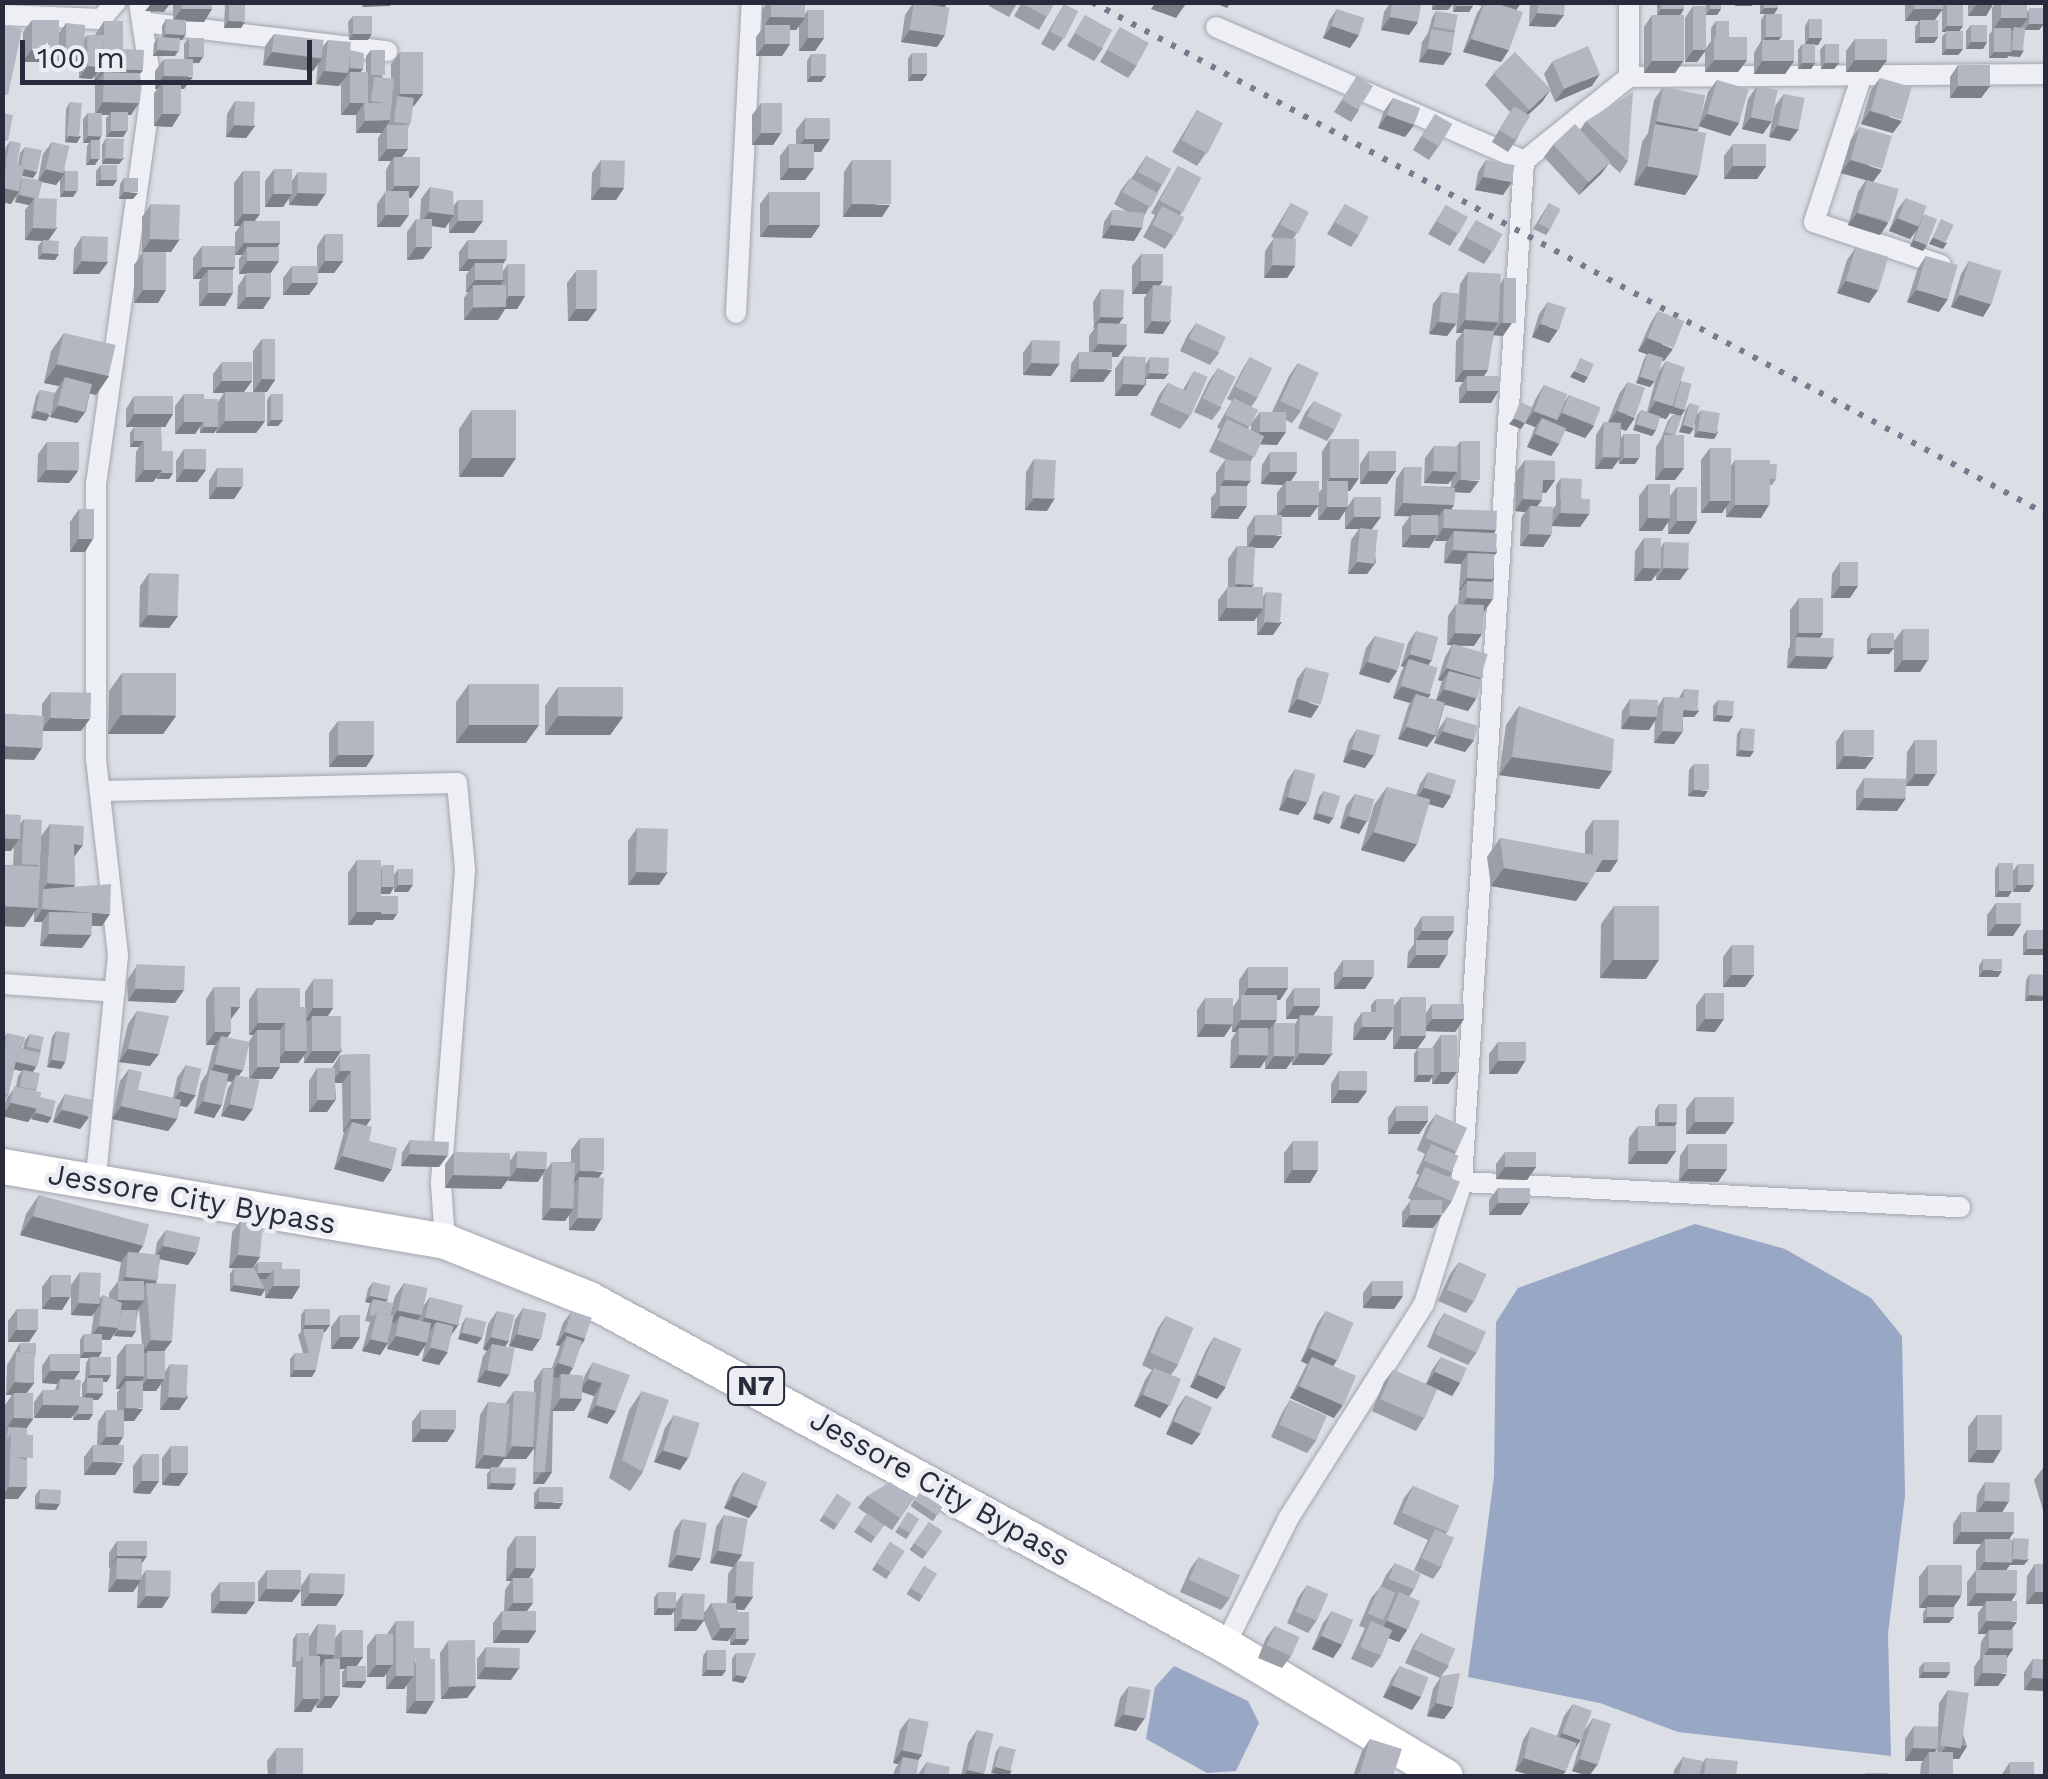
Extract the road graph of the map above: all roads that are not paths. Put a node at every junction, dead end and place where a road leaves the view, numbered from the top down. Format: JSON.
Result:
{"nodes":[{"id":1,"x":116,"y":2,"type":"edge"},
{"id":2,"x":752,"y":2,"type":"edge"},
{"id":3,"x":1629,"y":2,"type":"edge"},
{"id":4,"x":140,"y":12,"type":"edge"},
{"id":5,"x":2,"y":15,"type":"edge"},
{"id":6,"x":1216,"y":27,"type":"dead end"},
{"id":7,"x":386,"y":50,"type":"edge"},
{"id":8,"x":1862,"y":74,"type":"junction"},
{"id":9,"x":2046,"y":74,"type":"edge"},
{"id":10,"x":1629,"y":76,"type":"junction"},
{"id":11,"x":1524,"y":161,"type":"junction"},
{"id":12,"x":1941,"y":264,"type":"edge"},
{"id":13,"x":736,"y":313,"type":"dead end"},
{"id":14,"x":103,"y":791,"type":"junction"},
{"id":15,"x":2,"y":984,"type":"edge"},
{"id":16,"x":115,"y":992,"type":"junction"},
{"id":17,"x":2,"y":1166,"type":"edge"},
{"id":18,"x":1462,"y":1182,"type":"junction"},
{"id":19,"x":94,"y":1186,"type":"junction"},
{"id":20,"x":1960,"y":1207,"type":"dead end"},
{"id":21,"x":445,"y":1241,"type":"junction"},
{"id":22,"x":1225,"y":1644,"type":"junction"},
{"id":23,"x":1403,"y":1768,"type":"edge"},
{"id":24,"x":1445,"y":1776,"type":"edge"}],
"edges":[{"from":1,"to":5,"type":"street"},
{"from":2,"to":13,"type":"street"},
{"from":3,"to":10,"type":"street"},
{"from":4,"to":7,"type":"street"},
{"from":4,"to":14,"type":"street"},
{"from":6,"to":11,"type":"street"},
{"from":8,"to":9,"type":"street"},
{"from":8,"to":10,"type":"street"},
{"from":8,"to":12,"type":"street"},
{"from":10,"to":11,"type":"street"},
{"from":11,"to":18,"type":"street"},
{"from":14,"to":16,"type":"street"},
{"from":14,"to":21,"type":"street"},
{"from":15,"to":16,"type":"street"},
{"from":16,"to":19,"type":"street"},
{"from":17,"to":19,"type":"highway","name":"Jessore City Bypass","number":"N7"},
{"from":18,"to":20,"type":"street"},
{"from":18,"to":22,"type":"street"},
{"from":19,"to":21,"type":"highway","name":"Jessore City Bypass","number":"N7"},
{"from":21,"to":22,"type":"highway","name":"Jessore City Bypass","number":"N7"},
{"from":22,"to":23,"type":"highway","name":"Jessore City Bypass","number":"N7"},
{"from":23,"to":24,"type":"highway","name":"Jessore City Bypass","number":"N7"}]}
